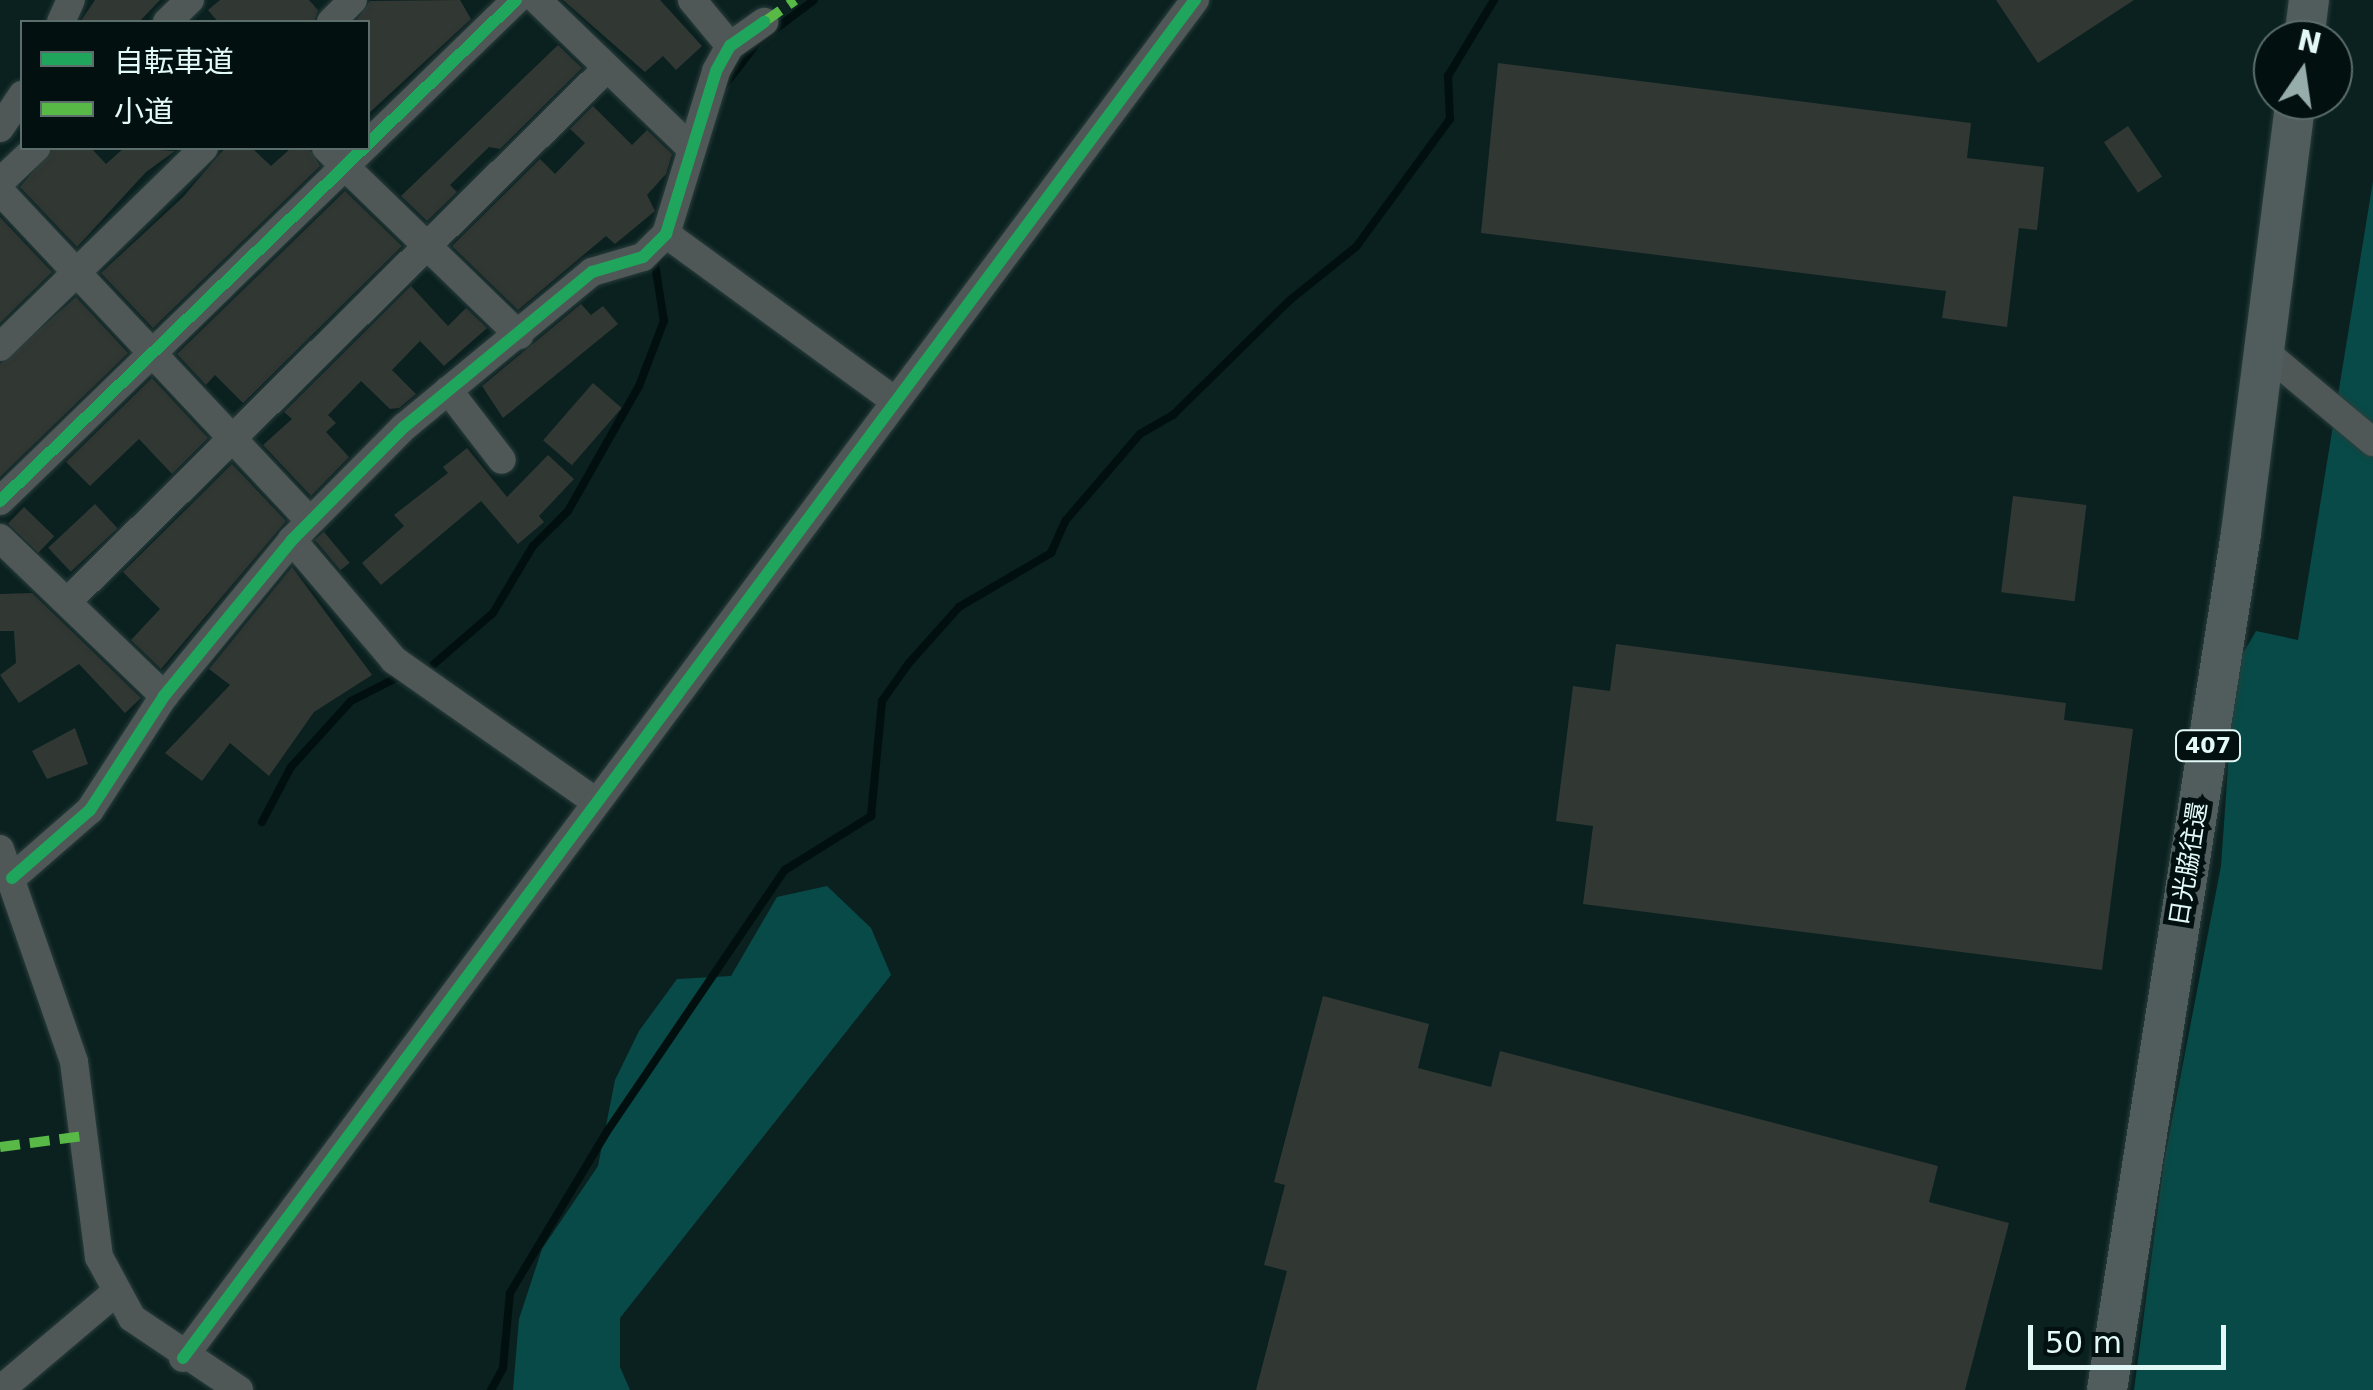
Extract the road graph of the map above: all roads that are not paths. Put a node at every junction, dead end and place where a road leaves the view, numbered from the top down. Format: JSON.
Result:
{"nodes":[{"id":1,"x":353,"y":0,"type":"edge"},
{"id":2,"x":516,"y":0,"type":"edge"},
{"id":3,"x":537,"y":0,"type":"edge"},
{"id":4,"x":692,"y":0,"type":"edge"},
{"id":5,"x":1195,"y":0,"type":"edge"},
{"id":6,"x":333,"y":20,"type":"edge"},
{"id":7,"x":764,"y":22,"type":"dead end"},
{"id":8,"x":730,"y":46,"type":"junction"},
{"id":9,"x":605,"y":70,"type":"junction"},
{"id":10,"x":20,"y":98,"type":"edge"},
{"id":11,"x":2293,"y":120,"type":"edge"},
{"id":12,"x":0,"y":128,"type":"edge"},
{"id":13,"x":370,"y":147,"type":"edge"},
{"id":14,"x":692,"y":149,"type":"junction"},
{"id":15,"x":34,"y":150,"type":"edge"},
{"id":16,"x":202,"y":150,"type":"edge"},
{"id":17,"x":328,"y":150,"type":"edge"},
{"id":18,"x":367,"y":150,"type":"edge"},
{"id":19,"x":348,"y":169,"type":"junction"},
{"id":20,"x":0,"y":182,"type":"edge"},
{"id":21,"x":0,"y":190,"type":"edge"},
{"id":22,"x":666,"y":234,"type":"junction"},
{"id":23,"x":428,"y":248,"type":"junction"},
{"id":24,"x":76,"y":270,"type":"junction"},
{"id":25,"x":519,"y":335,"type":"junction"},
{"id":26,"x":0,"y":346,"type":"edge"},
{"id":27,"x":2264,"y":352,"type":"junction"},
{"id":28,"x":152,"y":353,"type":"junction"},
{"id":29,"x":448,"y":390,"type":"junction"},
{"id":30,"x":894,"y":400,"type":"junction"},
{"id":31,"x":234,"y":440,"type":"junction"},
{"id":32,"x":2373,"y":442,"type":"edge"},
{"id":33,"x":502,"y":460,"type":"dead end"},
{"id":34,"x":0,"y":501,"type":"edge"},
{"id":35,"x":301,"y":531,"type":"junction"},
{"id":36,"x":0,"y":538,"type":"edge"},
{"id":37,"x":68,"y":602,"type":"junction"},
{"id":38,"x":164,"y":696,"type":"junction"},
{"id":39,"x":596,"y":802,"type":"junction"},
{"id":40,"x":0,"y":849,"type":"edge"},
{"id":41,"x":12,"y":878,"type":"junction"},
{"id":42,"x":116,"y":1292,"type":"junction"},
{"id":43,"x":182,"y":1358,"type":"junction"},
{"id":44,"x":0,"y":1390,"type":"edge"},
{"id":45,"x":239,"y":1390,"type":"edge"},
{"id":46,"x":2107,"y":1390,"type":"edge"}],
"edges":[{"from":1,"to":6,"type":"street"},
{"from":2,"to":13,"type":"street"},
{"from":3,"to":9,"type":"street"},
{"from":4,"to":8,"type":"street"},
{"from":5,"to":30,"type":"street"},
{"from":7,"to":8,"type":"street"},
{"from":8,"to":14,"type":"street"},
{"from":9,"to":14,"type":"street"},
{"from":9,"to":23,"type":"street"},
{"from":10,"to":12,"type":"street"},
{"from":11,"to":27,"type":"highway","name":"日光脇往還","number":"407"},
{"from":14,"to":22,"type":"street"},
{"from":15,"to":20,"type":"street"},
{"from":16,"to":24,"type":"street"},
{"from":17,"to":19,"type":"street"},
{"from":18,"to":19,"type":"street"},
{"from":19,"to":23,"type":"street"},
{"from":19,"to":28,"type":"street"},
{"from":21,"to":24,"type":"street"},
{"from":22,"to":25,"type":"street"},
{"from":22,"to":30,"type":"street"},
{"from":23,"to":25,"type":"street"},
{"from":23,"to":31,"type":"street"},
{"from":24,"to":26,"type":"street"},
{"from":24,"to":28,"type":"street"},
{"from":25,"to":29,"type":"street"},
{"from":27,"to":32,"type":"street"},
{"from":27,"to":46,"type":"highway","name":"日光脇往還","number":"407"},
{"from":28,"to":31,"type":"street"},
{"from":28,"to":34,"type":"street"},
{"from":29,"to":33,"type":"street"},
{"from":29,"to":35,"type":"street"},
{"from":30,"to":39,"type":"street"},
{"from":31,"to":35,"type":"street"},
{"from":31,"to":37,"type":"street"},
{"from":35,"to":38,"type":"street"},
{"from":35,"to":39,"type":"street"},
{"from":36,"to":37,"type":"street"},
{"from":37,"to":38,"type":"street"},
{"from":38,"to":41,"type":"street"},
{"from":39,"to":43,"type":"street"},
{"from":40,"to":41,"type":"street"},
{"from":41,"to":42,"type":"street"},
{"from":42,"to":43,"type":"street"},
{"from":42,"to":44,"type":"street"},
{"from":43,"to":45,"type":"street"}]}
